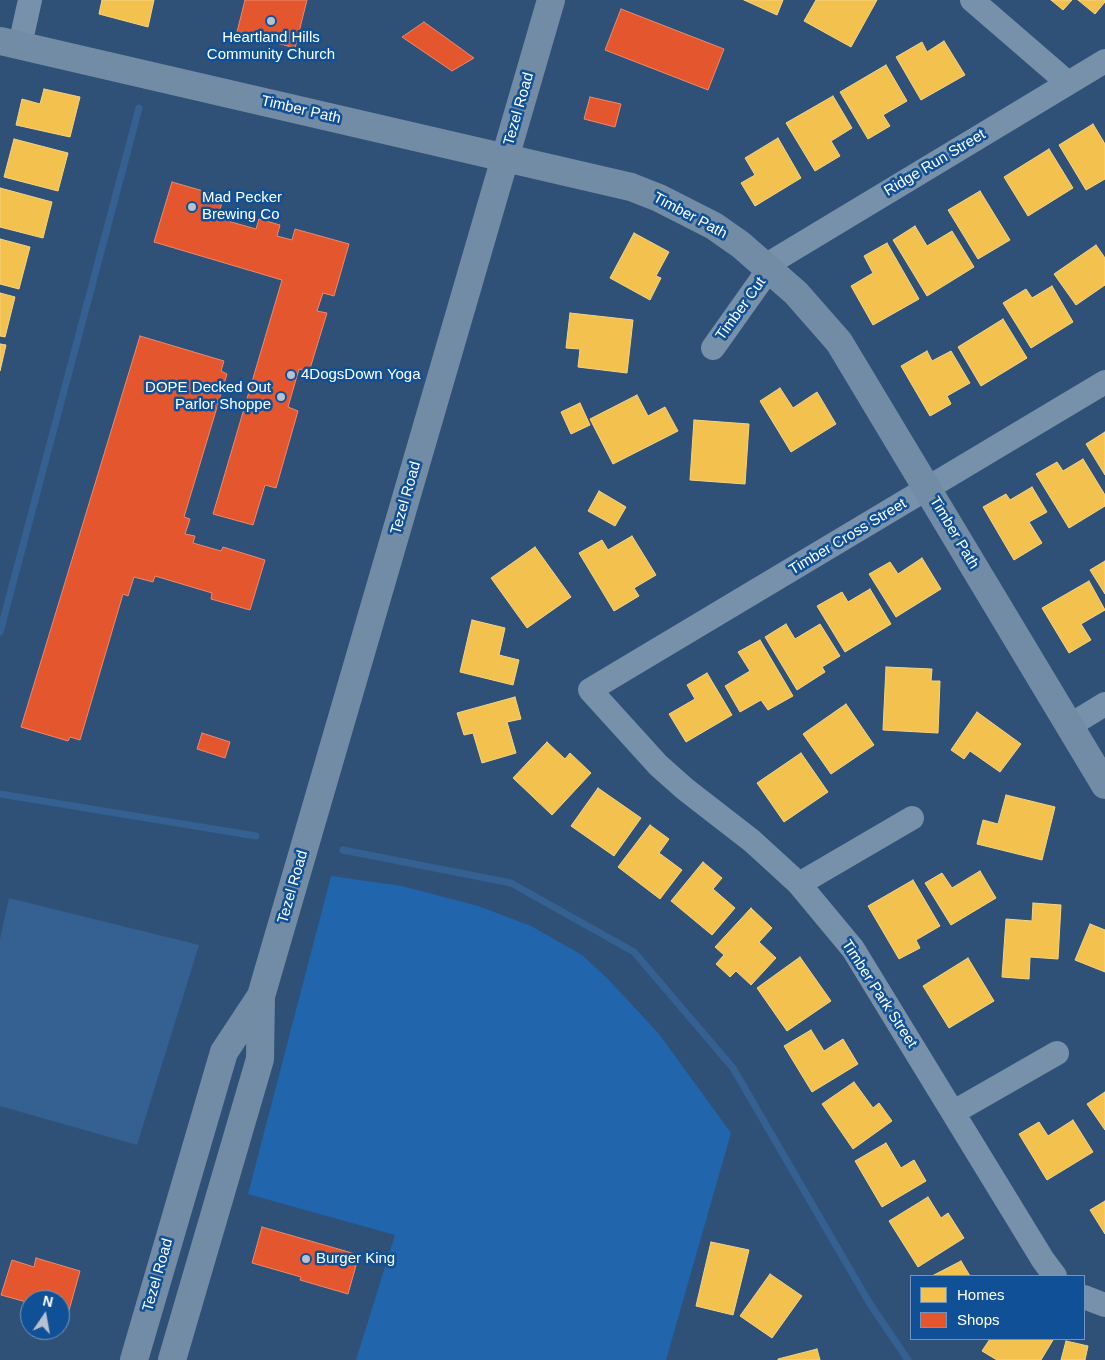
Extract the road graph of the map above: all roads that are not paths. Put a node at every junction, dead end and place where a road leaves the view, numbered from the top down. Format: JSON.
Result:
{"nodes":[{"id":1,"x":30,"y":0,"type":"edge"},
{"id":2,"x":551,"y":0,"type":"edge"},
{"id":3,"x":972,"y":0,"type":"edge"},
{"id":4,"x":10,"y":43,"type":"edge"},
{"id":5,"x":1105,"y":61,"type":"edge"},
{"id":6,"x":1068,"y":83,"type":"junction"},
{"id":7,"x":506,"y":156,"type":"junction"},
{"id":8,"x":767,"y":268,"type":"junction"},
{"id":9,"x":713,"y":348,"type":"dead end"},
{"id":10,"x":1105,"y":382,"type":"edge"},
{"id":11,"x":928,"y":489,"type":"junction"},
{"id":12,"x":590,"y":690,"type":"joint"},
{"id":13,"x":1105,"y":704,"type":"edge"},
{"id":14,"x":1069,"y":726,"type":"junction"},
{"id":15,"x":1105,"y":785,"type":"edge"},
{"id":16,"x":912,"y":818,"type":"dead end"},
{"id":17,"x":798,"y":884,"type":"junction"},
{"id":18,"x":261,"y":996,"type":"junction"},
{"id":19,"x":1057,"y":1053,"type":"dead end"},
{"id":20,"x":954,"y":1112,"type":"junction"},
{"id":21,"x":1054,"y":1275,"type":"edge"},
{"id":22,"x":1085,"y":1298,"type":"edge"},
{"id":23,"x":1105,"y":1306,"type":"edge"},
{"id":24,"x":134,"y":1360,"type":"edge"},
{"id":25,"x":172,"y":1360,"type":"edge"}],
"edges":[{"from":1,"to":4,"type":"street"},
{"from":2,"to":7,"type":"main road","name":"Tezel Road"},
{"from":3,"to":6,"type":"street"},
{"from":4,"to":7,"type":"main road","name":"Timber Path"},
{"from":5,"to":6,"type":"street","name":"Ridge Run Street"},
{"from":6,"to":8,"type":"street","name":"Ridge Run Street"},
{"from":7,"to":8,"type":"main road","name":"Timber Path"},
{"from":7,"to":18,"type":"main road","name":"Tezel Road"},
{"from":8,"to":9,"type":"street","name":"Timber Cut"},
{"from":8,"to":11,"type":"main road","name":"Timber Path"},
{"from":10,"to":11,"type":"street","name":"Timber Cross Street"},
{"from":11,"to":12,"type":"street","name":"Timber Cross Street"},
{"from":11,"to":14,"type":"main road","name":"Timber Path"},
{"from":12,"to":17,"type":"street","name":"Timber Park Street"},
{"from":13,"to":14,"type":"street"},
{"from":14,"to":15,"type":"main road","name":"Timber Path"},
{"from":16,"to":17,"type":"street"},
{"from":17,"to":20,"type":"street","name":"Timber Park Street"},
{"from":18,"to":24,"type":"main road","name":"Tezel Road"},
{"from":18,"to":25,"type":"main road","name":"Tezel Road"},
{"from":19,"to":20,"type":"street"},
{"from":20,"to":21,"type":"street","name":"Timber Park Street"},
{"from":22,"to":23,"type":"street"}]}
